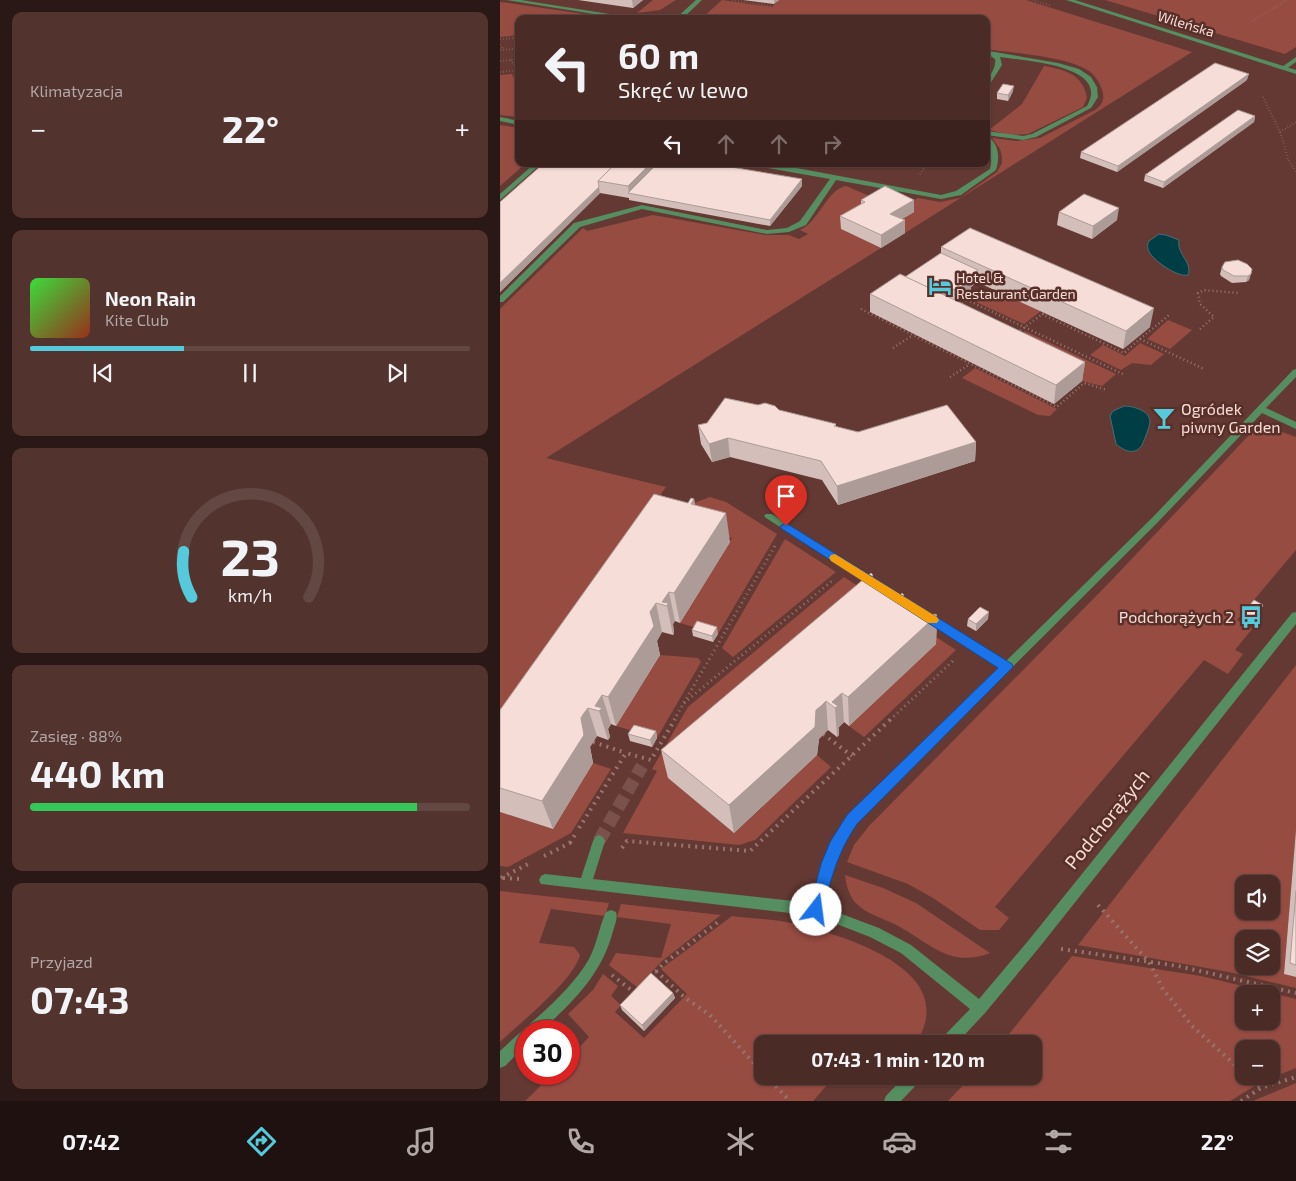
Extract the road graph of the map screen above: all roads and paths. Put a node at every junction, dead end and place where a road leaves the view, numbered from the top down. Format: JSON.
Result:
{"nodes":[{"id":1,"x":510,"y":0,"type":"edge"},
{"id":2,"x":699,"y":0,"type":"edge"},
{"id":3,"x":732,"y":0,"type":"edge"},
{"id":4,"x":1069,"y":0,"type":"edge"},
{"id":5,"x":1287,"y":0,"type":"edge"},
{"id":6,"x":772,"y":6,"type":"dead end"},
{"id":7,"x":611,"y":15,"type":"edge"},
{"id":8,"x":682,"y":15,"type":"edge"},
{"id":9,"x":1252,"y":21,"type":"dead end"},
{"id":10,"x":515,"y":38,"type":"edge"},
{"id":11,"x":500,"y":39,"type":"edge"},
{"id":12,"x":500,"y":45,"type":"edge"},
{"id":13,"x":501,"y":50,"type":"edge"},
{"id":14,"x":515,"y":51,"type":"edge"},
{"id":15,"x":990,"y":53,"type":"edge"},
{"id":16,"x":990,"y":54,"type":"edge"},
{"id":17,"x":515,"y":58,"type":"edge"},
{"id":18,"x":511,"y":60,"type":"junction"},
{"id":19,"x":1296,"y":60,"type":"edge"},
{"id":20,"x":500,"y":61,"type":"edge"},
{"id":21,"x":515,"y":66,"type":"edge"},
{"id":22,"x":1284,"y":68,"type":"junction"},
{"id":23,"x":515,"y":70,"type":"edge"},
{"id":24,"x":500,"y":72,"type":"edge"},
{"id":25,"x":1296,"y":72,"type":"edge"},
{"id":26,"x":990,"y":80,"type":"edge"},
{"id":27,"x":1263,"y":97,"type":"dead end"},
{"id":28,"x":500,"y":119,"type":"edge"},
{"id":29,"x":515,"y":122,"type":"edge"},
{"id":30,"x":1296,"y":122,"type":"edge"},
{"id":31,"x":1280,"y":132,"type":"junction"},
{"id":32,"x":990,"y":134,"type":"edge"},
{"id":33,"x":990,"y":143,"type":"edge"},
{"id":34,"x":535,"y":167,"type":"edge"},
{"id":35,"x":781,"y":167,"type":"edge"},
{"id":36,"x":1296,"y":172,"type":"edge"},
{"id":37,"x":834,"y":178,"type":"junction"},
{"id":38,"x":918,"y":193,"type":"junction"},
{"id":39,"x":500,"y":198,"type":"edge"},
{"id":40,"x":909,"y":198,"type":"edge"},
{"id":41,"x":998,"y":292,"type":"edge"},
{"id":42,"x":1238,"y":293,"type":"dead end"},
{"id":43,"x":963,"y":298,"type":"edge"},
{"id":44,"x":500,"y":300,"type":"edge"},
{"id":45,"x":967,"y":300,"type":"junction"},
{"id":46,"x":862,"y":309,"type":"dead end"},
{"id":47,"x":953,"y":310,"type":"edge"},
{"id":48,"x":1169,"y":315,"type":"dead end"},
{"id":49,"x":1025,"y":328,"type":"junction"},
{"id":50,"x":1200,"y":329,"type":"dead end"},
{"id":51,"x":913,"y":335,"type":"junction"},
{"id":52,"x":1011,"y":338,"type":"edge"},
{"id":53,"x":1140,"y":340,"type":"junction"},
{"id":54,"x":893,"y":348,"type":"dead end"},
{"id":55,"x":970,"y":364,"type":"junction"},
{"id":56,"x":1204,"y":369,"type":"dead end"},
{"id":57,"x":1296,"y":372,"type":"edge"},
{"id":58,"x":1125,"y":375,"type":"dead end"},
{"id":59,"x":950,"y":378,"type":"dead end"},
{"id":60,"x":1106,"y":390,"type":"dead end"},
{"id":61,"x":1260,"y":409,"type":"junction"},
{"id":62,"x":1296,"y":426,"type":"edge"},
{"id":63,"x":769,"y":516,"type":"dead end"},
{"id":64,"x":786,"y":526,"type":"junction"},
{"id":65,"x":849,"y":567,"type":"junction"},
{"id":66,"x":1296,"y":616,"type":"edge"},
{"id":67,"x":971,"y":644,"type":"junction"},
{"id":68,"x":1007,"y":667,"type":"junction"},
{"id":69,"x":682,"y":705,"type":"junction"},
{"id":70,"x":823,"y":734,"type":"edge"},
{"id":71,"x":593,"y":742,"type":"edge"},
{"id":72,"x":626,"y":753,"type":"junction"},
{"id":73,"x":852,"y":756,"type":"junction"},
{"id":74,"x":570,"y":843,"type":"junction"},
{"id":75,"x":598,"y":843,"type":"junction"},
{"id":76,"x":501,"y":878,"type":"edge"},
{"id":77,"x":545,"y":880,"type":"dead end"},
{"id":78,"x":585,"y":884,"type":"junction"},
{"id":79,"x":746,"y":901,"type":"junction"},
{"id":80,"x":1098,"y":905,"type":"dead end"},
{"id":81,"x":816,"y":910,"type":"junction"},
{"id":82,"x":611,"y":916,"type":"dead end"},
{"id":83,"x":1033,"y":945,"type":"junction"},
{"id":84,"x":595,"y":961,"type":"junction"},
{"id":85,"x":1149,"y":962,"type":"junction"},
{"id":86,"x":656,"y":971,"type":"junction"},
{"id":87,"x":646,"y":982,"type":"edge"},
{"id":88,"x":641,"y":988,"type":"edge"},
{"id":89,"x":1296,"y":993,"type":"edge"},
{"id":90,"x":980,"y":1008,"type":"junction"},
{"id":91,"x":543,"y":1020,"type":"edge"},
{"id":92,"x":954,"y":1035,"type":"edge"},
{"id":93,"x":515,"y":1047,"type":"edge"},
{"id":94,"x":500,"y":1061,"type":"edge"},
{"id":95,"x":754,"y":1063,"type":"edge"},
{"id":96,"x":1235,"y":1064,"type":"edge"},
{"id":97,"x":1296,"y":1077,"type":"edge"},
{"id":98,"x":775,"y":1085,"type":"edge"},
{"id":99,"x":906,"y":1085,"type":"edge"},
{"id":100,"x":1258,"y":1085,"type":"edge"},
{"id":101,"x":1261,"y":1088,"type":"junction"},
{"id":102,"x":790,"y":1101,"type":"edge"},
{"id":103,"x":891,"y":1101,"type":"edge"},
{"id":104,"x":1241,"y":1101,"type":"edge"}],
"edges":[{"from":1,"to":7,"type":"street"},
{"from":2,"to":8,"type":"street"},
{"from":3,"to":6,"type":"path"},
{"from":4,"to":22,"type":"street","name":"Wileńska"},
{"from":5,"to":9,"type":"path"},
{"from":10,"to":11,"type":"path"},
{"from":12,"to":13,"type":"path"},
{"from":13,"to":14,"type":"path"},
{"from":15,"to":32,"type":"street"},
{"from":16,"to":26,"type":"street"},
{"from":17,"to":18,"type":"path"},
{"from":18,"to":20,"type":"path"},
{"from":18,"to":21,"type":"path"},
{"from":19,"to":22,"type":"street"},
{"from":22,"to":25,"type":"street","name":"Wileńska"},
{"from":23,"to":24,"type":"path"},
{"from":27,"to":31,"type":"path"},
{"from":28,"to":29,"type":"street"},
{"from":30,"to":31,"type":"path"},
{"from":31,"to":36,"type":"path"},
{"from":33,"to":38,"type":"street"},
{"from":34,"to":39,"type":"street"},
{"from":35,"to":37,"type":"street"},
{"from":37,"to":38,"type":"street"},
{"from":37,"to":44,"type":"street"},
{"from":38,"to":40,"type":"street"},
{"from":41,"to":45,"type":"path"},
{"from":42,"to":50,"type":"path"},
{"from":43,"to":45,"type":"path"},
{"from":45,"to":47,"type":"path"},
{"from":45,"to":49,"type":"path"},
{"from":46,"to":51,"type":"path"},
{"from":48,"to":53,"type":"path"},
{"from":49,"to":52,"type":"path"},
{"from":49,"to":53,"type":"path"},
{"from":49,"to":58,"type":"path"},
{"from":51,"to":54,"type":"path"},
{"from":51,"to":55,"type":"path"},
{"from":53,"to":56,"type":"path"},
{"from":55,"to":59,"type":"path"},
{"from":55,"to":60,"type":"path"},
{"from":57,"to":61,"type":"street"},
{"from":61,"to":62,"type":"street"},
{"from":61,"to":68,"type":"street"},
{"from":63,"to":64,"type":"street"},
{"from":64,"to":65,"type":"street"},
{"from":64,"to":69,"type":"path"},
{"from":65,"to":67,"type":"street"},
{"from":65,"to":69,"type":"path"},
{"from":66,"to":83,"type":"street","name":"Podchorążych"},
{"from":67,"to":68,"type":"street"},
{"from":67,"to":73,"type":"path"},
{"from":68,"to":81,"type":"street"},
{"from":69,"to":72,"type":"path"},
{"from":70,"to":73,"type":"path"},
{"from":71,"to":72,"type":"path"},
{"from":72,"to":74,"type":"path"},
{"from":73,"to":75,"type":"path"},
{"from":74,"to":75,"type":"path"},
{"from":74,"to":76,"type":"path"},
{"from":75,"to":78,"type":"street"},
{"from":77,"to":78,"type":"street"},
{"from":78,"to":79,"type":"street"},
{"from":79,"to":81,"type":"street"},
{"from":79,"to":86,"type":"path"},
{"from":80,"to":85,"type":"path"},
{"from":81,"to":90,"type":"street"},
{"from":82,"to":84,"type":"street"},
{"from":83,"to":85,"type":"path"},
{"from":83,"to":90,"type":"street","name":"Podchorążych"},
{"from":84,"to":88,"type":"path"},
{"from":84,"to":91,"type":"street"},
{"from":85,"to":89,"type":"path"},
{"from":85,"to":96,"type":"path"},
{"from":86,"to":87,"type":"path"},
{"from":86,"to":95,"type":"path"},
{"from":90,"to":92,"type":"street","name":"Podchorążych"},
{"from":93,"to":94,"type":"street"},
{"from":97,"to":101,"type":"path"},
{"from":98,"to":102,"type":"path"},
{"from":99,"to":103,"type":"street"},
{"from":100,"to":101,"type":"path"},
{"from":101,"to":104,"type":"path"}]}
